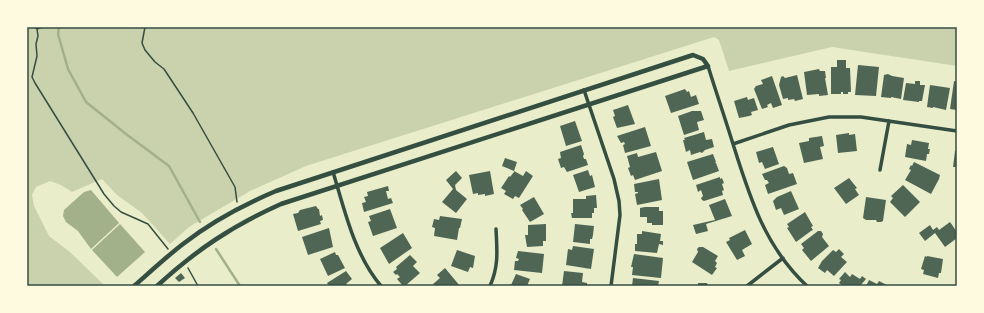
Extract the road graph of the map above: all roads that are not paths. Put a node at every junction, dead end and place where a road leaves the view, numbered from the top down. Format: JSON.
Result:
{"nodes":[{"id":1,"x":708,"y":66,"type":"junction"},
{"id":2,"x":584,"y":90,"type":"junction"},
{"id":3,"x":589,"y":104,"type":"junction"},
{"id":4,"x":888,"y":121,"type":"junction"},
{"id":5,"x":957,"y":131,"type":"edge"},
{"id":6,"x":733,"y":144,"type":"junction"},
{"id":7,"x":880,"y":170,"type":"dead end"},
{"id":8,"x":333,"y":172,"type":"junction"},
{"id":9,"x":337,"y":186,"type":"junction"},
{"id":10,"x":496,"y":229,"type":"dead end"},
{"id":11,"x":783,"y":258,"type":"junction"},
{"id":12,"x":134,"y":286,"type":"edge"},
{"id":13,"x":157,"y":286,"type":"edge"},
{"id":14,"x":382,"y":286,"type":"edge"},
{"id":15,"x":490,"y":286,"type":"edge"},
{"id":16,"x":612,"y":286,"type":"edge"},
{"id":17,"x":747,"y":286,"type":"edge"},
{"id":18,"x":807,"y":286,"type":"edge"}],
"edges":[{"from":1,"to":2,"type":"street"},
{"from":1,"to":3,"type":"street"},
{"from":1,"to":6,"type":"street"},
{"from":2,"to":3,"type":"street"},
{"from":2,"to":8,"type":"street"},
{"from":3,"to":9,"type":"street"},
{"from":3,"to":16,"type":"street"},
{"from":4,"to":5,"type":"street"},
{"from":4,"to":6,"type":"street"},
{"from":4,"to":7,"type":"street"},
{"from":6,"to":11,"type":"street"},
{"from":8,"to":9,"type":"street"},
{"from":8,"to":12,"type":"street"},
{"from":9,"to":13,"type":"street"},
{"from":9,"to":14,"type":"street"},
{"from":10,"to":15,"type":"street"},
{"from":11,"to":17,"type":"street"},
{"from":11,"to":18,"type":"street"}]}
